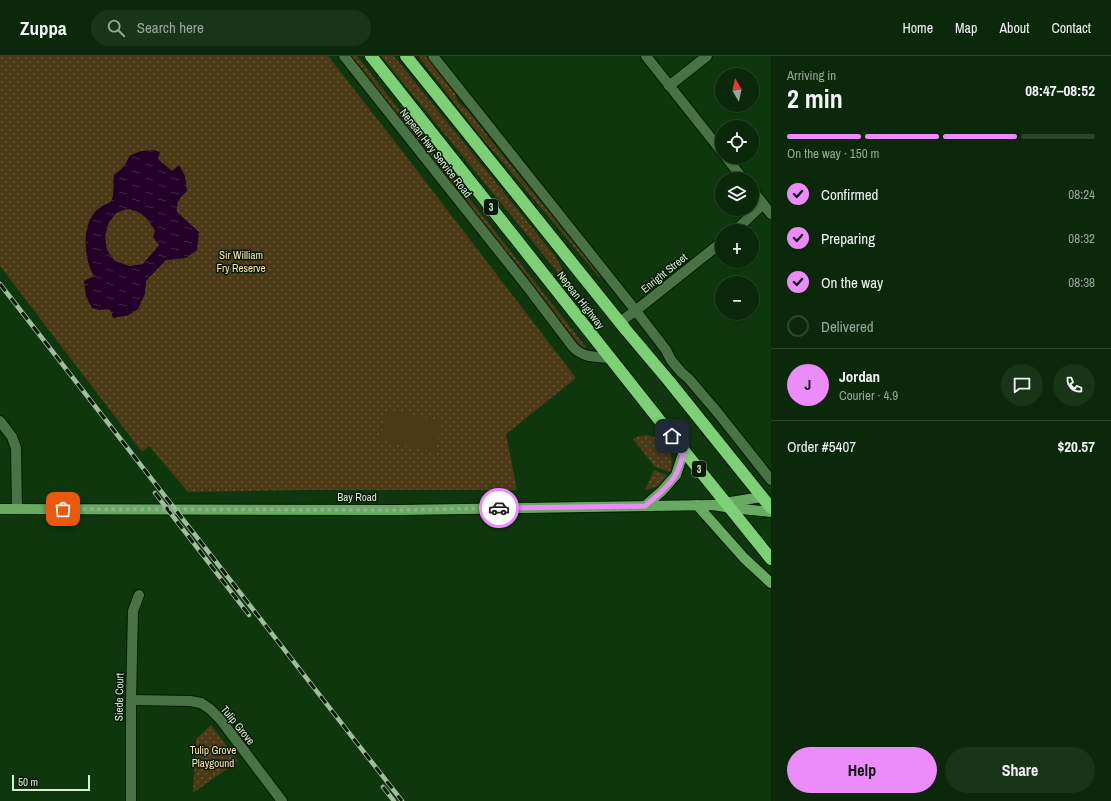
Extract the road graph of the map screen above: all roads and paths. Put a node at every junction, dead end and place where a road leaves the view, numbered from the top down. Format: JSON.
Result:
{"nodes":[{"id":1,"x":344,"y":56,"type":"edge"},
{"id":2,"x":371,"y":56,"type":"edge"},
{"id":3,"x":406,"y":56,"type":"edge"},
{"id":4,"x":433,"y":56,"type":"edge"},
{"id":5,"x":646,"y":56,"type":"edge"},
{"id":6,"x":707,"y":56,"type":"edge"},
{"id":7,"x":669,"y":86,"type":"junction"},
{"id":8,"x":715,"y":143,"type":"edge"},
{"id":9,"x":731,"y":164,"type":"edge"},
{"id":10,"x":738,"y":172,"type":"edge"},
{"id":11,"x":759,"y":199,"type":"edge"},
{"id":12,"x":767,"y":209,"type":"edge"},
{"id":13,"x":746,"y":224,"type":"edge"},
{"id":14,"x":715,"y":248,"type":"edge"},
{"id":15,"x":636,"y":311,"type":"junction"},
{"id":16,"x":620,"y":322,"type":"junction"},
{"id":17,"x":611,"y":358,"type":"junction"},
{"id":18,"x":681,"y":372,"type":"junction"},
{"id":19,"x":669,"y":381,"type":"junction"},
{"id":20,"x":0,"y":421,"type":"edge"},
{"id":21,"x":684,"y":451,"type":"junction"},
{"id":22,"x":771,"y":480,"type":"edge"},
{"id":23,"x":766,"y":496,"type":"edge"},
{"id":24,"x":697,"y":505,"type":"junction"},
{"id":25,"x":723,"y":505,"type":"junction"},
{"id":26,"x":645,"y":506,"type":"junction"},
{"id":27,"x":771,"y":508,"type":"edge"},
{"id":28,"x":0,"y":509,"type":"edge"},
{"id":29,"x":17,"y":509,"type":"junction"},
{"id":30,"x":771,"y":512,"type":"edge"},
{"id":31,"x":771,"y":559,"type":"edge"},
{"id":32,"x":771,"y":583,"type":"edge"},
{"id":33,"x":139,"y":595,"type":"dead end"},
{"id":34,"x":131,"y":700,"type":"junction"},
{"id":35,"x":131,"y":801,"type":"edge"},
{"id":36,"x":282,"y":801,"type":"edge"}],
"edges":[{"from":1,"to":17,"type":"street","name":"Nepean Hwy Service Road"},
{"from":2,"to":17,"type":"highway","name":"Nepean Highway","number":"3"},
{"from":3,"to":16,"type":"highway","name":"Nepean Highway"},
{"from":4,"to":15,"type":"street"},
{"from":5,"to":7,"type":"street"},
{"from":6,"to":7,"type":"street"},
{"from":7,"to":8,"type":"street"},
{"from":9,"to":10,"type":"street"},
{"from":11,"to":12,"type":"street"},
{"from":12,"to":13,"type":"street"},
{"from":14,"to":15,"type":"street","name":"Enright Street"},
{"from":15,"to":16,"type":"street","name":"Enright Street"},
{"from":15,"to":18,"type":"street"},
{"from":16,"to":19,"type":"highway","name":"Nepean Highway"},
{"from":17,"to":21,"type":"highway","name":"Nepean Highway","number":"3"},
{"from":18,"to":19,"type":"street"},
{"from":18,"to":22,"type":"street"},
{"from":19,"to":23,"type":"highway","name":"Nepean Highway"},
{"from":20,"to":29,"type":"street"},
{"from":21,"to":25,"type":"highway","name":"Nepean Highway","number":"3"},
{"from":21,"to":26,"type":"main road"},
{"from":23,"to":25,"type":"main road"},
{"from":23,"to":27,"type":"highway","name":"Nepean Highway"},
{"from":24,"to":25,"type":"main road","name":"Bay Road"},
{"from":24,"to":26,"type":"main road","name":"Bay Road"},
{"from":24,"to":32,"type":"main road"},
{"from":25,"to":30,"type":"main road","name":"Bay Road"},
{"from":25,"to":31,"type":"highway","name":"Nepean Highway","number":"3"},
{"from":26,"to":29,"type":"main road","name":"Bay Road"},
{"from":28,"to":29,"type":"main road","name":"Bay Road"},
{"from":33,"to":34,"type":"street","name":"Siede Court"},
{"from":34,"to":35,"type":"street","name":"Siede Court"},
{"from":34,"to":36,"type":"street","name":"Tulip Grove"}]}
